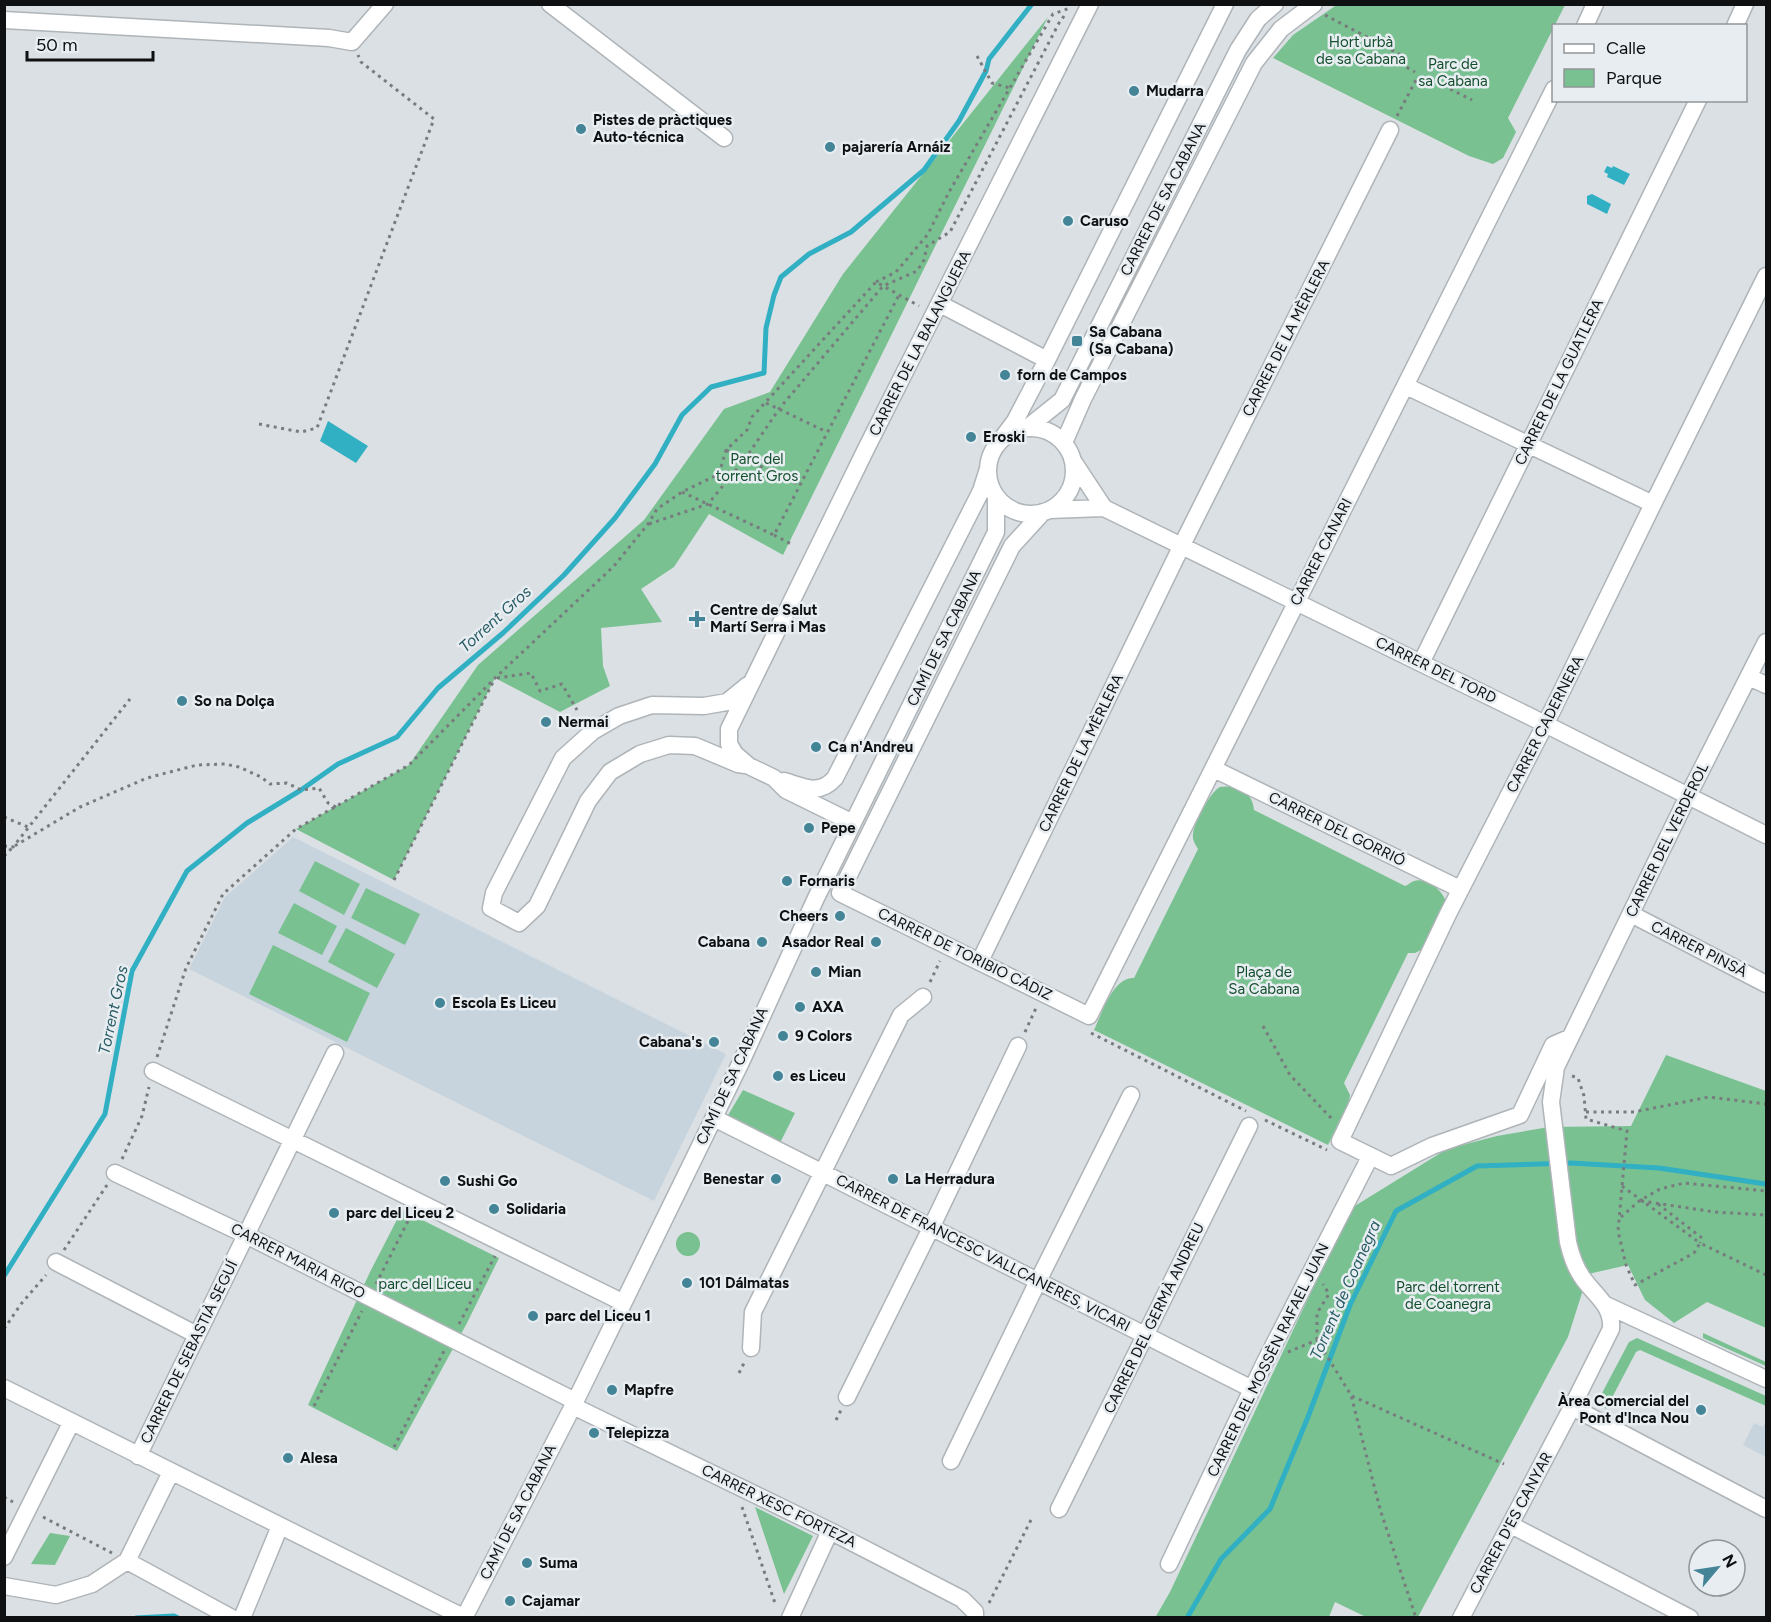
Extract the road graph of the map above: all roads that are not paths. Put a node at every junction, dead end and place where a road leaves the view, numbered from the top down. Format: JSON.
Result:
{"nodes":[{"id":1,"x":385,"y":4,"type":"edge"},
{"id":2,"x":550,"y":4,"type":"edge"},
{"id":3,"x":1225,"y":4,"type":"edge"},
{"id":4,"x":1275,"y":4,"type":"edge"},
{"id":5,"x":1595,"y":4,"type":"edge"},
{"id":6,"x":1745,"y":4,"type":"edge"},
{"id":7,"x":1082,"y":5,"type":"edge"},
{"id":8,"x":1312,"y":6,"type":"edge"},
{"id":9,"x":4,"y":21,"type":"edge"},
{"id":10,"x":1586,"y":24,"type":"edge"},
{"id":11,"x":1736,"y":24,"type":"edge"},
{"id":12,"x":1552,"y":93,"type":"edge"},
{"id":13,"x":1697,"y":102,"type":"edge"},
{"id":14,"x":1390,"y":130,"type":"road end"},
{"id":15,"x":724,"y":138,"type":"dead end"},
{"id":16,"x":1767,"y":276,"type":"edge"},
{"id":17,"x":940,"y":304,"type":"junction"},
{"id":18,"x":1047,"y":360,"type":"junction"},
{"id":19,"x":1406,"y":386,"type":"junction"},
{"id":20,"x":1062,"y":400,"type":"junction"},
{"id":21,"x":1027,"y":428,"type":"junction"},
{"id":22,"x":1000,"y":441,"type":"junction"},
{"id":23,"x":1528,"y":445,"type":"junction"},
{"id":24,"x":1068,"y":448,"type":"junction"},
{"id":25,"x":988,"y":469,"type":"junction"},
{"id":26,"x":996,"y":497,"type":"junction"},
{"id":27,"x":1653,"y":504,"type":"junction"},
{"id":28,"x":1104,"y":507,"type":"junction"},
{"id":29,"x":1046,"y":511,"type":"junction"},
{"id":30,"x":1020,"y":513,"type":"junction"},
{"id":31,"x":996,"y":532,"type":"junction"},
{"id":32,"x":1182,"y":545,"type":"junction"},
{"id":33,"x":1296,"y":601,"type":"junction"},
{"id":34,"x":1767,"y":642,"type":"edge"},
{"id":35,"x":1421,"y":663,"type":"junction"},
{"id":36,"x":1749,"y":676,"type":"junction"},
{"id":37,"x":753,"y":682,"type":"junction"},
{"id":38,"x":1767,"y":685,"type":"edge"},
{"id":39,"x":1546,"y":724,"type":"junction"},
{"id":40,"x":749,"y":766,"type":"junction"},
{"id":41,"x":1214,"y":769,"type":"junction"},
{"id":42,"x":774,"y":778,"type":"junction"},
{"id":43,"x":1688,"y":796,"type":"junction"},
{"id":44,"x":853,"y":823,"type":"junction"},
{"id":45,"x":1767,"y":836,"type":"edge"},
{"id":46,"x":1460,"y":889,"type":"junction"},
{"id":47,"x":1631,"y":914,"type":"junction"},
{"id":48,"x":980,"y":961,"type":"junction"},
{"id":49,"x":1767,"y":984,"type":"edge"},
{"id":50,"x":923,"y":997,"type":"road end"},
{"id":51,"x":1089,"y":1016,"type":"joint"},
{"id":52,"x":1569,"y":1038,"type":"junction"},
{"id":53,"x":1018,"y":1046,"type":"road end"},
{"id":54,"x":335,"y":1053,"type":"dead end"},
{"id":55,"x":153,"y":1071,"type":"road end"},
{"id":56,"x":1131,"y":1095,"type":"dead end"},
{"id":57,"x":714,"y":1118,"type":"junction"},
{"id":58,"x":1255,"y":1120,"type":"road end"},
{"id":59,"x":292,"y":1141,"type":"junction"},
{"id":60,"x":1370,"y":1157,"type":"junction"},
{"id":61,"x":116,"y":1173,"type":"road end"},
{"id":62,"x":823,"y":1173,"type":"junction"},
{"id":63,"x":932,"y":1228,"type":"junction"},
{"id":64,"x":246,"y":1235,"type":"junction"},
{"id":65,"x":56,"y":1262,"type":"road end"},
{"id":66,"x":1038,"y":1281,"type":"junction"},
{"id":67,"x":622,"y":1302,"type":"junction"},
{"id":68,"x":1603,"y":1302,"type":"junction"},
{"id":69,"x":197,"y":1335,"type":"junction"},
{"id":70,"x":1146,"y":1336,"type":"junction"},
{"id":71,"x":751,"y":1348,"type":"dead end"},
{"id":72,"x":1767,"y":1379,"type":"edge"},
{"id":73,"x":4,"y":1388,"type":"edge"},
{"id":74,"x":1252,"y":1389,"type":"junction"},
{"id":75,"x":847,"y":1397,"type":"dead end"},
{"id":76,"x":574,"y":1404,"type":"junction"},
{"id":77,"x":1572,"y":1407,"type":"junction"},
{"id":78,"x":71,"y":1423,"type":"junction"},
{"id":79,"x":138,"y":1456,"type":"junction"},
{"id":80,"x":951,"y":1461,"type":"dead end"},
{"id":81,"x":171,"y":1472,"type":"junction"},
{"id":82,"x":1059,"y":1509,"type":"dead end"},
{"id":83,"x":1767,"y":1509,"type":"edge"},
{"id":84,"x":280,"y":1526,"type":"junction"},
{"id":85,"x":1511,"y":1526,"type":"junction"},
{"id":86,"x":830,"y":1531,"type":"junction"},
{"id":87,"x":4,"y":1557,"type":"edge"},
{"id":88,"x":127,"y":1561,"type":"junction"},
{"id":89,"x":1168,"y":1564,"type":"dead end"},
{"id":90,"x":4,"y":1586,"type":"edge"},
{"id":91,"x":981,"y":1612,"type":"edge"},
{"id":92,"x":783,"y":1613,"type":"edge"},
{"id":93,"x":232,"y":1617,"type":"edge"},
{"id":94,"x":242,"y":1617,"type":"edge"},
{"id":95,"x":465,"y":1617,"type":"edge"},
{"id":96,"x":1461,"y":1617,"type":"edge"},
{"id":97,"x":1690,"y":1617,"type":"edge"}],
"edges":[{"from":1,"to":9,"type":"street"},
{"from":2,"to":15,"type":"street"},
{"from":3,"to":18,"type":"street"},
{"from":4,"to":20,"type":"street","name":"CARRER DE SA CABANA"},
{"from":5,"to":10,"type":"street"},
{"from":6,"to":11,"type":"street"},
{"from":7,"to":17,"type":"street","name":"CARRER DE LA BALANGUERA"},
{"from":8,"to":24,"type":"street"},
{"from":12,"to":19,"type":"street","name":"CARRER CANARI"},
{"from":13,"to":23,"type":"street","name":"CARRER DE LA GUATLERA"},
{"from":14,"to":32,"type":"street","name":"CARRER DE LA MÈRLERA"},
{"from":16,"to":27,"type":"street","name":"CARRER CADERNERA"},
{"from":17,"to":18,"type":"street"},
{"from":17,"to":37,"type":"street","name":"CARRER DE LA BALANGUERA"},
{"from":18,"to":22,"type":"street"},
{"from":19,"to":23,"type":"street"},
{"from":19,"to":33,"type":"street","name":"CARRER CANARI"},
{"from":20,"to":21,"type":"street","name":"CARRER DE SA CABANA"},
{"from":20,"to":24,"type":"street"},
{"from":21,"to":22,"type":"street"},
{"from":21,"to":24,"type":"street"},
{"from":22,"to":25,"type":"street"},
{"from":23,"to":27,"type":"street"},
{"from":23,"to":35,"type":"street","name":"CARRER DE LA GUATLERA"},
{"from":24,"to":28,"type":"street"},
{"from":24,"to":29,"type":"street"},
{"from":25,"to":26,"type":"street"},
{"from":25,"to":42,"type":"street"},
{"from":26,"to":30,"type":"street"},
{"from":26,"to":31,"type":"street"},
{"from":27,"to":39,"type":"street","name":"CARRER CADERNERA"},
{"from":28,"to":29,"type":"street","name":"CARRER DEL TORD"},
{"from":28,"to":32,"type":"street","name":"CARRER DEL TORD"},
{"from":29,"to":30,"type":"street"},
{"from":29,"to":48,"type":"street","name":"CARRER DE TORIBIO CÁDIZ"},
{"from":30,"to":31,"type":"street"},
{"from":31,"to":44,"type":"street","name":"CAMÍ DE SA CABANA"},
{"from":32,"to":33,"type":"street","name":"CARRER DEL TORD"},
{"from":32,"to":48,"type":"street","name":"CARRER DE LA MÈRLERA"},
{"from":33,"to":35,"type":"street","name":"CARRER DEL TORD"},
{"from":33,"to":41,"type":"street","name":"CARRER CANARI"},
{"from":34,"to":36,"type":"street","name":"CARRER DEL VERDEROL"},
{"from":35,"to":39,"type":"street","name":"CARRER DEL TORD"},
{"from":36,"to":38,"type":"street"},
{"from":36,"to":43,"type":"street","name":"CARRER DEL VERDEROL"},
{"from":37,"to":40,"type":"street","name":"CARRER DE LA BALANGUERA"},
{"from":37,"to":40,"type":"street","name":"CARRER DE LA BALANGUERA"},
{"from":39,"to":43,"type":"street","name":"CARRER DEL TORD"},
{"from":39,"to":46,"type":"street","name":"CARRER CADERNERA"},
{"from":40,"to":42,"type":"street"},
{"from":41,"to":46,"type":"street","name":"CARRER DEL GORRIÓ"},
{"from":41,"to":51,"type":"street","name":"CARRER CANARI"},
{"from":42,"to":44,"type":"street"},
{"from":43,"to":45,"type":"street","name":"CARRER DEL TORD"},
{"from":43,"to":47,"type":"street","name":"CARRER DEL VERDEROL"},
{"from":44,"to":57,"type":"street","name":"CAMÍ DE SA CABANA"},
{"from":46,"to":60,"type":"street","name":"CARRER CADERNERA"},
{"from":47,"to":49,"type":"street","name":"CARRER PINSÀ"},
{"from":47,"to":52,"type":"street","name":"CARRER DEL VERDEROL"},
{"from":48,"to":51,"type":"street","name":"CARRER DE TORIBIO CÁDIZ"},
{"from":50,"to":62,"type":"street"},
{"from":52,"to":60,"type":"street"},
{"from":52,"to":68,"type":"street","name":"CARRER DEL VERDEROL"},
{"from":53,"to":63,"type":"street"},
{"from":54,"to":59,"type":"street","name":"CARRER DE SEBASTIÀ SEGUÍ"},
{"from":55,"to":59,"type":"street"},
{"from":56,"to":66,"type":"street"},
{"from":57,"to":62,"type":"street","name":"CARRER DE FRANCESC VALLCANERES, VICARI"},
{"from":57,"to":67,"type":"street","name":"CAMÍ DE SA CABANA"},
{"from":58,"to":70,"type":"street","name":"CARRER DEL GERMÀ ANDREU"},
{"from":59,"to":64,"type":"street","name":"CARRER DE SEBASTIÀ SEGUÍ"},
{"from":59,"to":67,"type":"street"},
{"from":60,"to":74,"type":"street","name":"CARRER DEL MOSSÈN RAFAEL JUAN"},
{"from":61,"to":64,"type":"street","name":"CARRER MARIA RIGO"},
{"from":62,"to":63,"type":"street","name":"CARRER DE FRANCESC VALLCANERES, VICARI"},
{"from":62,"to":71,"type":"street"},
{"from":63,"to":66,"type":"street","name":"CARRER DE FRANCESC VALLCANERES, VICARI"},
{"from":63,"to":75,"type":"street"},
{"from":64,"to":69,"type":"street","name":"CARRER DE SEBASTIÀ SEGUÍ"},
{"from":64,"to":76,"type":"street","name":"CARRER MARIA RIGO"},
{"from":65,"to":69,"type":"street"},
{"from":66,"to":70,"type":"street","name":"CARRER DE FRANCESC VALLCANERES, VICARI"},
{"from":66,"to":80,"type":"street"},
{"from":67,"to":76,"type":"street","name":"CAMÍ DE SA CABANA"},
{"from":68,"to":72,"type":"street"},
{"from":68,"to":77,"type":"street","name":"CARRER D'ES CANYAR"},
{"from":69,"to":79,"type":"street","name":"CARRER DE SEBASTIÀ SEGUÍ"},
{"from":70,"to":74,"type":"street","name":"CARRER DE FRANCESC VALLCANERES, VICARI"},
{"from":70,"to":82,"type":"street","name":"CARRER DEL GERMÀ ANDREU"},
{"from":73,"to":78,"type":"street"},
{"from":74,"to":89,"type":"street","name":"CARRER DEL MOSSÈN RAFAEL JUAN"},
{"from":76,"to":86,"type":"street","name":"CARRER XESC FORTEZA"},
{"from":76,"to":95,"type":"street","name":"CAMÍ DE SA CABANA"},
{"from":77,"to":83,"type":"street"},
{"from":77,"to":85,"type":"street","name":"CARRER D'ES CANYAR"},
{"from":78,"to":79,"type":"street"},
{"from":78,"to":87,"type":"street"},
{"from":79,"to":81,"type":"street"},
{"from":81,"to":84,"type":"street"},
{"from":81,"to":88,"type":"street"},
{"from":84,"to":94,"type":"street"},
{"from":84,"to":95,"type":"street"},
{"from":85,"to":96,"type":"street","name":"CARRER D'ES CANYAR"},
{"from":85,"to":97,"type":"street"},
{"from":86,"to":91,"type":"street","name":"CARRER XESC FORTEZA"},
{"from":86,"to":92,"type":"street"},
{"from":88,"to":90,"type":"street"},
{"from":88,"to":93,"type":"street"}]}
